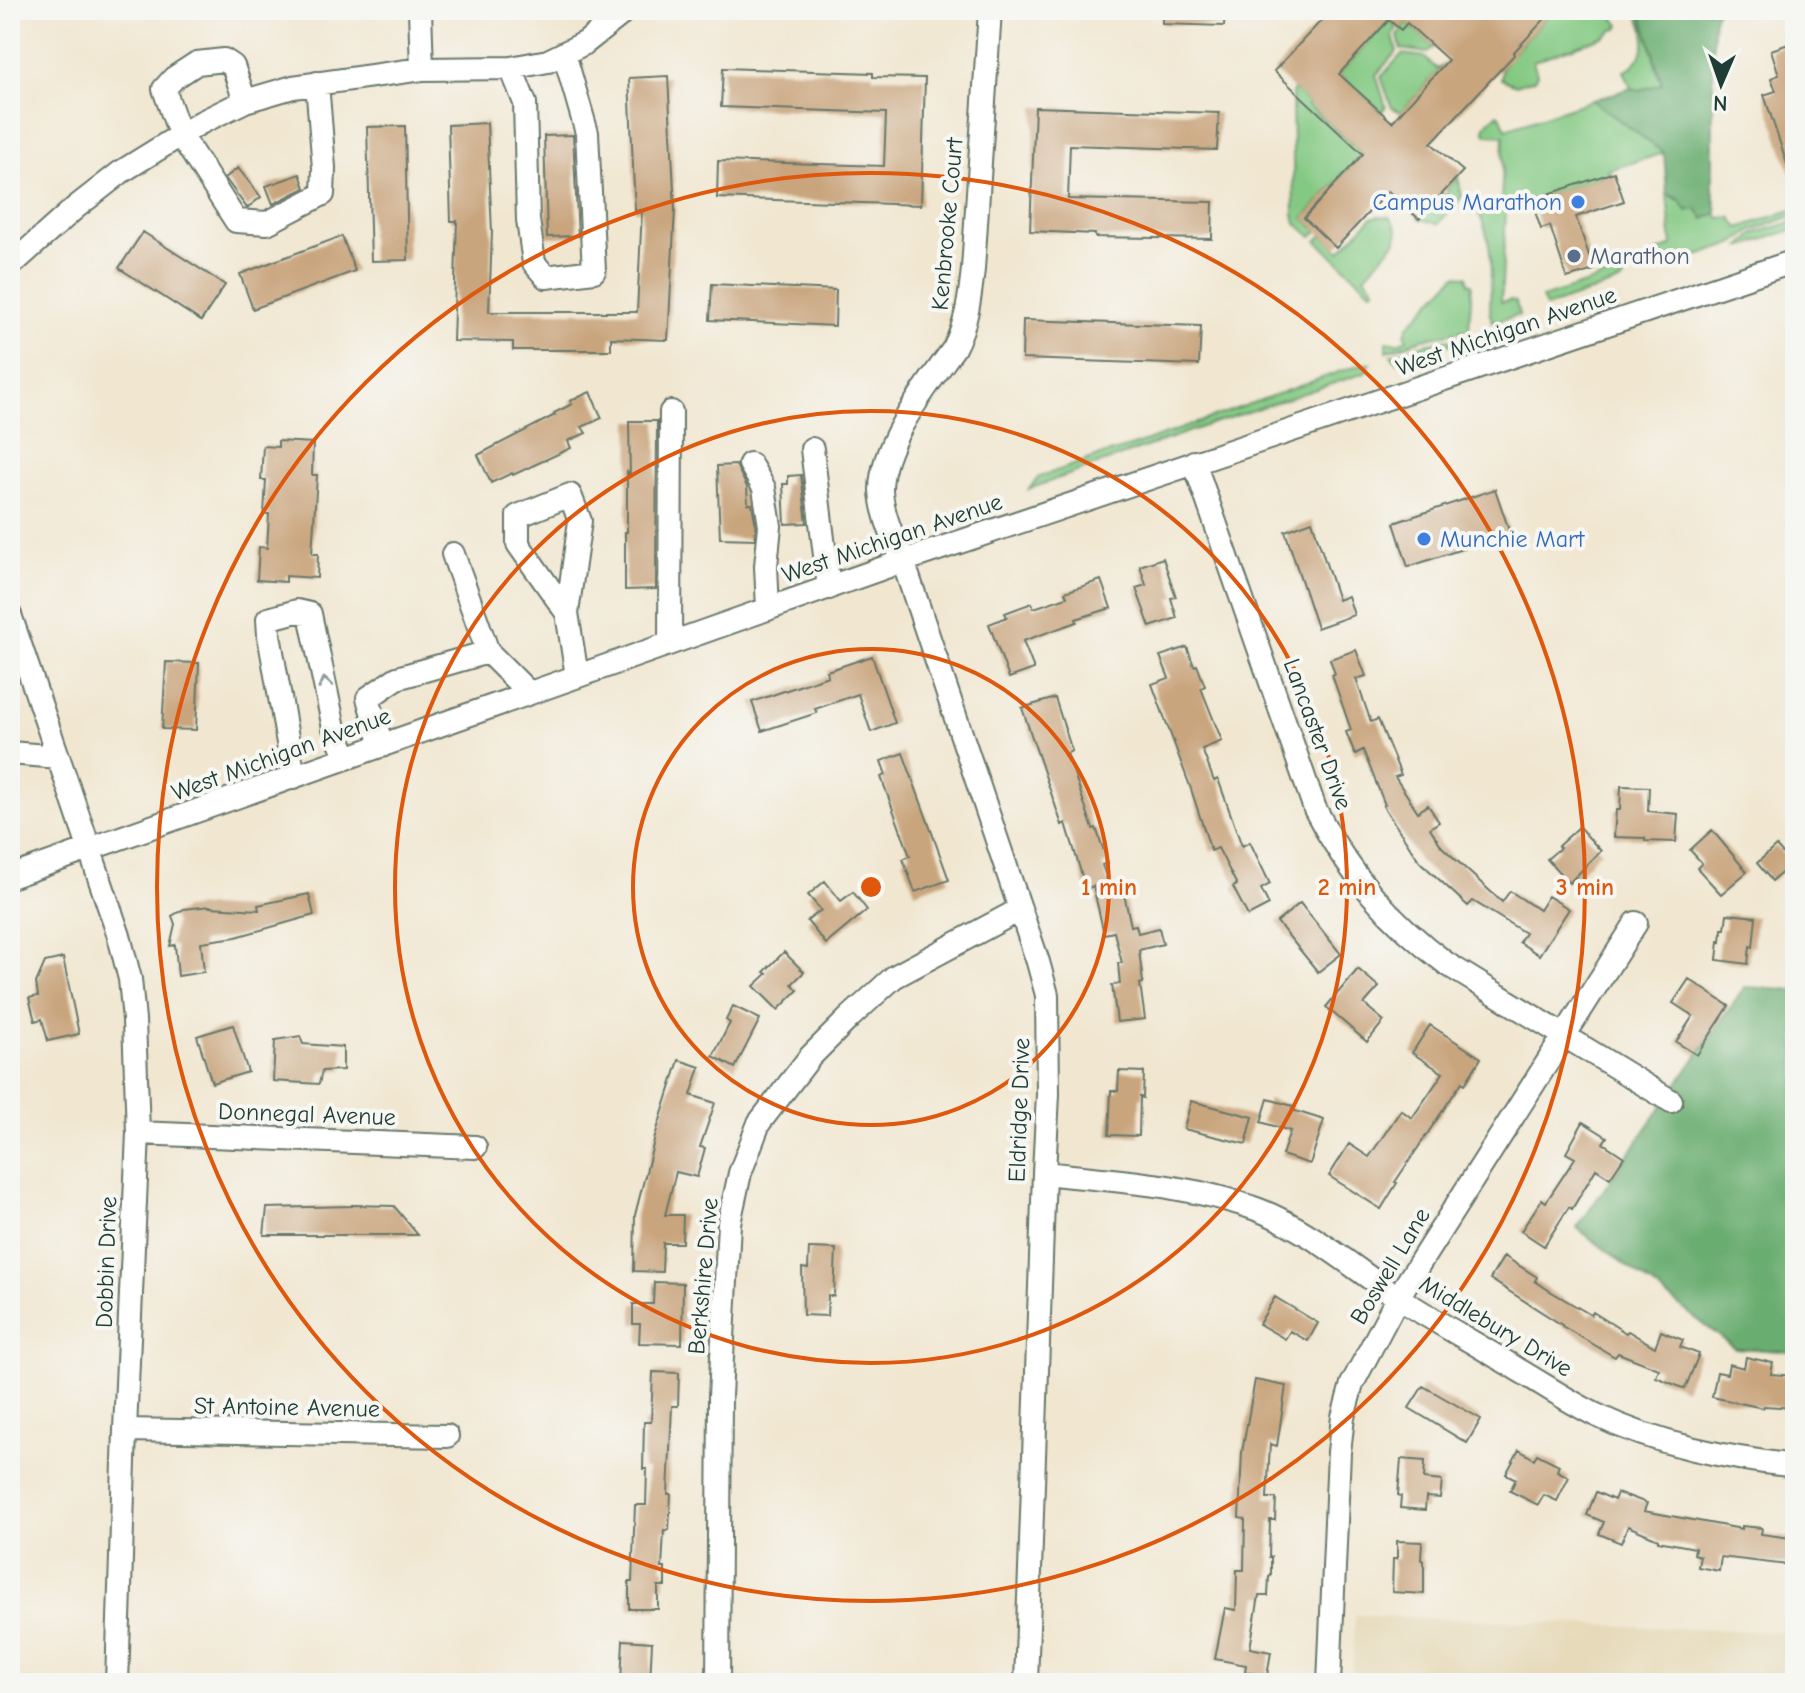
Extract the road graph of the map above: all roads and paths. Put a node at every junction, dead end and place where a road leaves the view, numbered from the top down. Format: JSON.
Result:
{"nodes":[{"id":1,"x":420,"y":10,"type":"edge"},
{"id":2,"x":624,"y":10,"type":"edge"},
{"id":3,"x":990,"y":10,"type":"edge"},
{"id":4,"x":564,"y":53,"type":"junction"},
{"id":5,"x":511,"y":68,"type":"junction"},
{"id":6,"x":422,"y":69,"type":"junction"},
{"id":7,"x":317,"y":83,"type":"junction"},
{"id":8,"x":245,"y":101,"type":"junction"},
{"id":9,"x":180,"y":134,"type":"junction"},
{"id":10,"x":1795,"y":261,"type":"edge"},
{"id":11,"x":10,"y":266,"type":"edge"},
{"id":12,"x":671,"y":412,"type":"dead end"},
{"id":13,"x":812,"y":449,"type":"dead end"},
{"id":14,"x":1194,"y":462,"type":"junction"},
{"id":15,"x":750,"y":464,"type":"dead end"},
{"id":16,"x":453,"y":554,"type":"dead end"},
{"id":17,"x":903,"y":561,"type":"junction"},
{"id":18,"x":829,"y":588,"type":"junction"},
{"id":19,"x":768,"y":609,"type":"junction"},
{"id":20,"x":567,"y":613,"type":"junction"},
{"id":21,"x":10,"y":615,"type":"edge"},
{"id":22,"x":670,"y":643,"type":"junction"},
{"id":23,"x":488,"y":652,"type":"junction"},
{"id":24,"x":577,"y":676,"type":"junction"},
{"id":25,"x":529,"y":693,"type":"junction"},
{"id":26,"x":382,"y":746,"type":"junction"},
{"id":27,"x":10,"y":753,"type":"edge"},
{"id":28,"x":58,"y":757,"type":"junction"},
{"id":29,"x":347,"y":758,"type":"junction"},
{"id":30,"x":294,"y":777,"type":"junction"},
{"id":31,"x":90,"y":850,"type":"junction"},
{"id":32,"x":10,"y":877,"type":"edge"},
{"id":33,"x":1019,"y":910,"type":"junction"},
{"id":34,"x":1636,"y":923,"type":"dead end"},
{"id":35,"x":1565,"y":1035,"type":"junction"},
{"id":36,"x":1671,"y":1101,"type":"dead end"},
{"id":37,"x":138,"y":1133,"type":"junction"},
{"id":38,"x":475,"y":1147,"type":"dead end"},
{"id":39,"x":1044,"y":1173,"type":"junction"},
{"id":40,"x":1398,"y":1297,"type":"junction"},
{"id":41,"x":125,"y":1430,"type":"junction"},
{"id":42,"x":447,"y":1436,"type":"dead end"},
{"id":43,"x":1795,"y":1466,"type":"edge"},
{"id":44,"x":117,"y":1683,"type":"edge"},
{"id":45,"x":718,"y":1683,"type":"edge"},
{"id":46,"x":1026,"y":1683,"type":"edge"},
{"id":47,"x":1329,"y":1683,"type":"edge"}],
"edges":[{"from":1,"to":6,"type":"street"},
{"from":2,"to":4,"type":"street"},
{"from":3,"to":17,"type":"street","name":"Kenbrooke Court"},
{"from":4,"to":5,"type":"street"},
{"from":4,"to":5,"type":"street"},
{"from":5,"to":6,"type":"street"},
{"from":6,"to":7,"type":"street"},
{"from":7,"to":8,"type":"street"},
{"from":7,"to":9,"type":"street"},
{"from":8,"to":9,"type":"street"},
{"from":8,"to":9,"type":"street"},
{"from":9,"to":11,"type":"street"},
{"from":10,"to":14,"type":"street","name":"West Michigan Avenue"},
{"from":12,"to":22,"type":"street"},
{"from":13,"to":18,"type":"street"},
{"from":14,"to":17,"type":"street","name":"West Michigan Avenue"},
{"from":14,"to":35,"type":"street","name":"Lancaster Drive"},
{"from":15,"to":19,"type":"street"},
{"from":16,"to":23,"type":"street"},
{"from":17,"to":18,"type":"street","name":"West Michigan Avenue"},
{"from":17,"to":33,"type":"street","name":"Eldridge Drive"},
{"from":18,"to":19,"type":"street","name":"West Michigan Avenue"},
{"from":19,"to":22,"type":"street","name":"West Michigan Avenue"},
{"from":20,"to":20,"type":"street"},
{"from":20,"to":24,"type":"street"},
{"from":21,"to":28,"type":"street","name":"Dobbin Drive"},
{"from":22,"to":24,"type":"street","name":"West Michigan Avenue"},
{"from":23,"to":25,"type":"street"},
{"from":23,"to":26,"type":"street"},
{"from":24,"to":25,"type":"street","name":"West Michigan Avenue"},
{"from":25,"to":26,"type":"street","name":"West Michigan Avenue"},
{"from":26,"to":29,"type":"street","name":"West Michigan Avenue"},
{"from":27,"to":28,"type":"street"},
{"from":28,"to":31,"type":"street","name":"Dobbin Drive"},
{"from":29,"to":30,"type":"street","name":"West Michigan Avenue"},
{"from":29,"to":30,"type":"street","one_way":true},
{"from":30,"to":31,"type":"street","name":"West Michigan Avenue"},
{"from":31,"to":32,"type":"street","name":"West Michigan Avenue"},
{"from":31,"to":37,"type":"street","name":"Dobbin Drive"},
{"from":33,"to":39,"type":"street","name":"Eldridge Drive"},
{"from":33,"to":45,"type":"street","name":"Berkshire Drive"},
{"from":34,"to":35,"type":"street","name":"Boswell Lane"},
{"from":35,"to":36,"type":"street","name":"Lancaster Drive"},
{"from":35,"to":40,"type":"street","name":"Boswell Lane"},
{"from":37,"to":38,"type":"street","name":"Donnegal Avenue"},
{"from":37,"to":41,"type":"street","name":"Dobbin Drive"},
{"from":39,"to":40,"type":"street","name":"Middlebury Drive"},
{"from":39,"to":46,"type":"street","name":"Eldridge Drive"},
{"from":40,"to":43,"type":"street","name":"Middlebury Drive"},
{"from":40,"to":47,"type":"street","name":"Boswell Lane"},
{"from":41,"to":42,"type":"street","name":"St Antoine Avenue"},
{"from":41,"to":44,"type":"street","name":"Dobbin Drive"}]}
